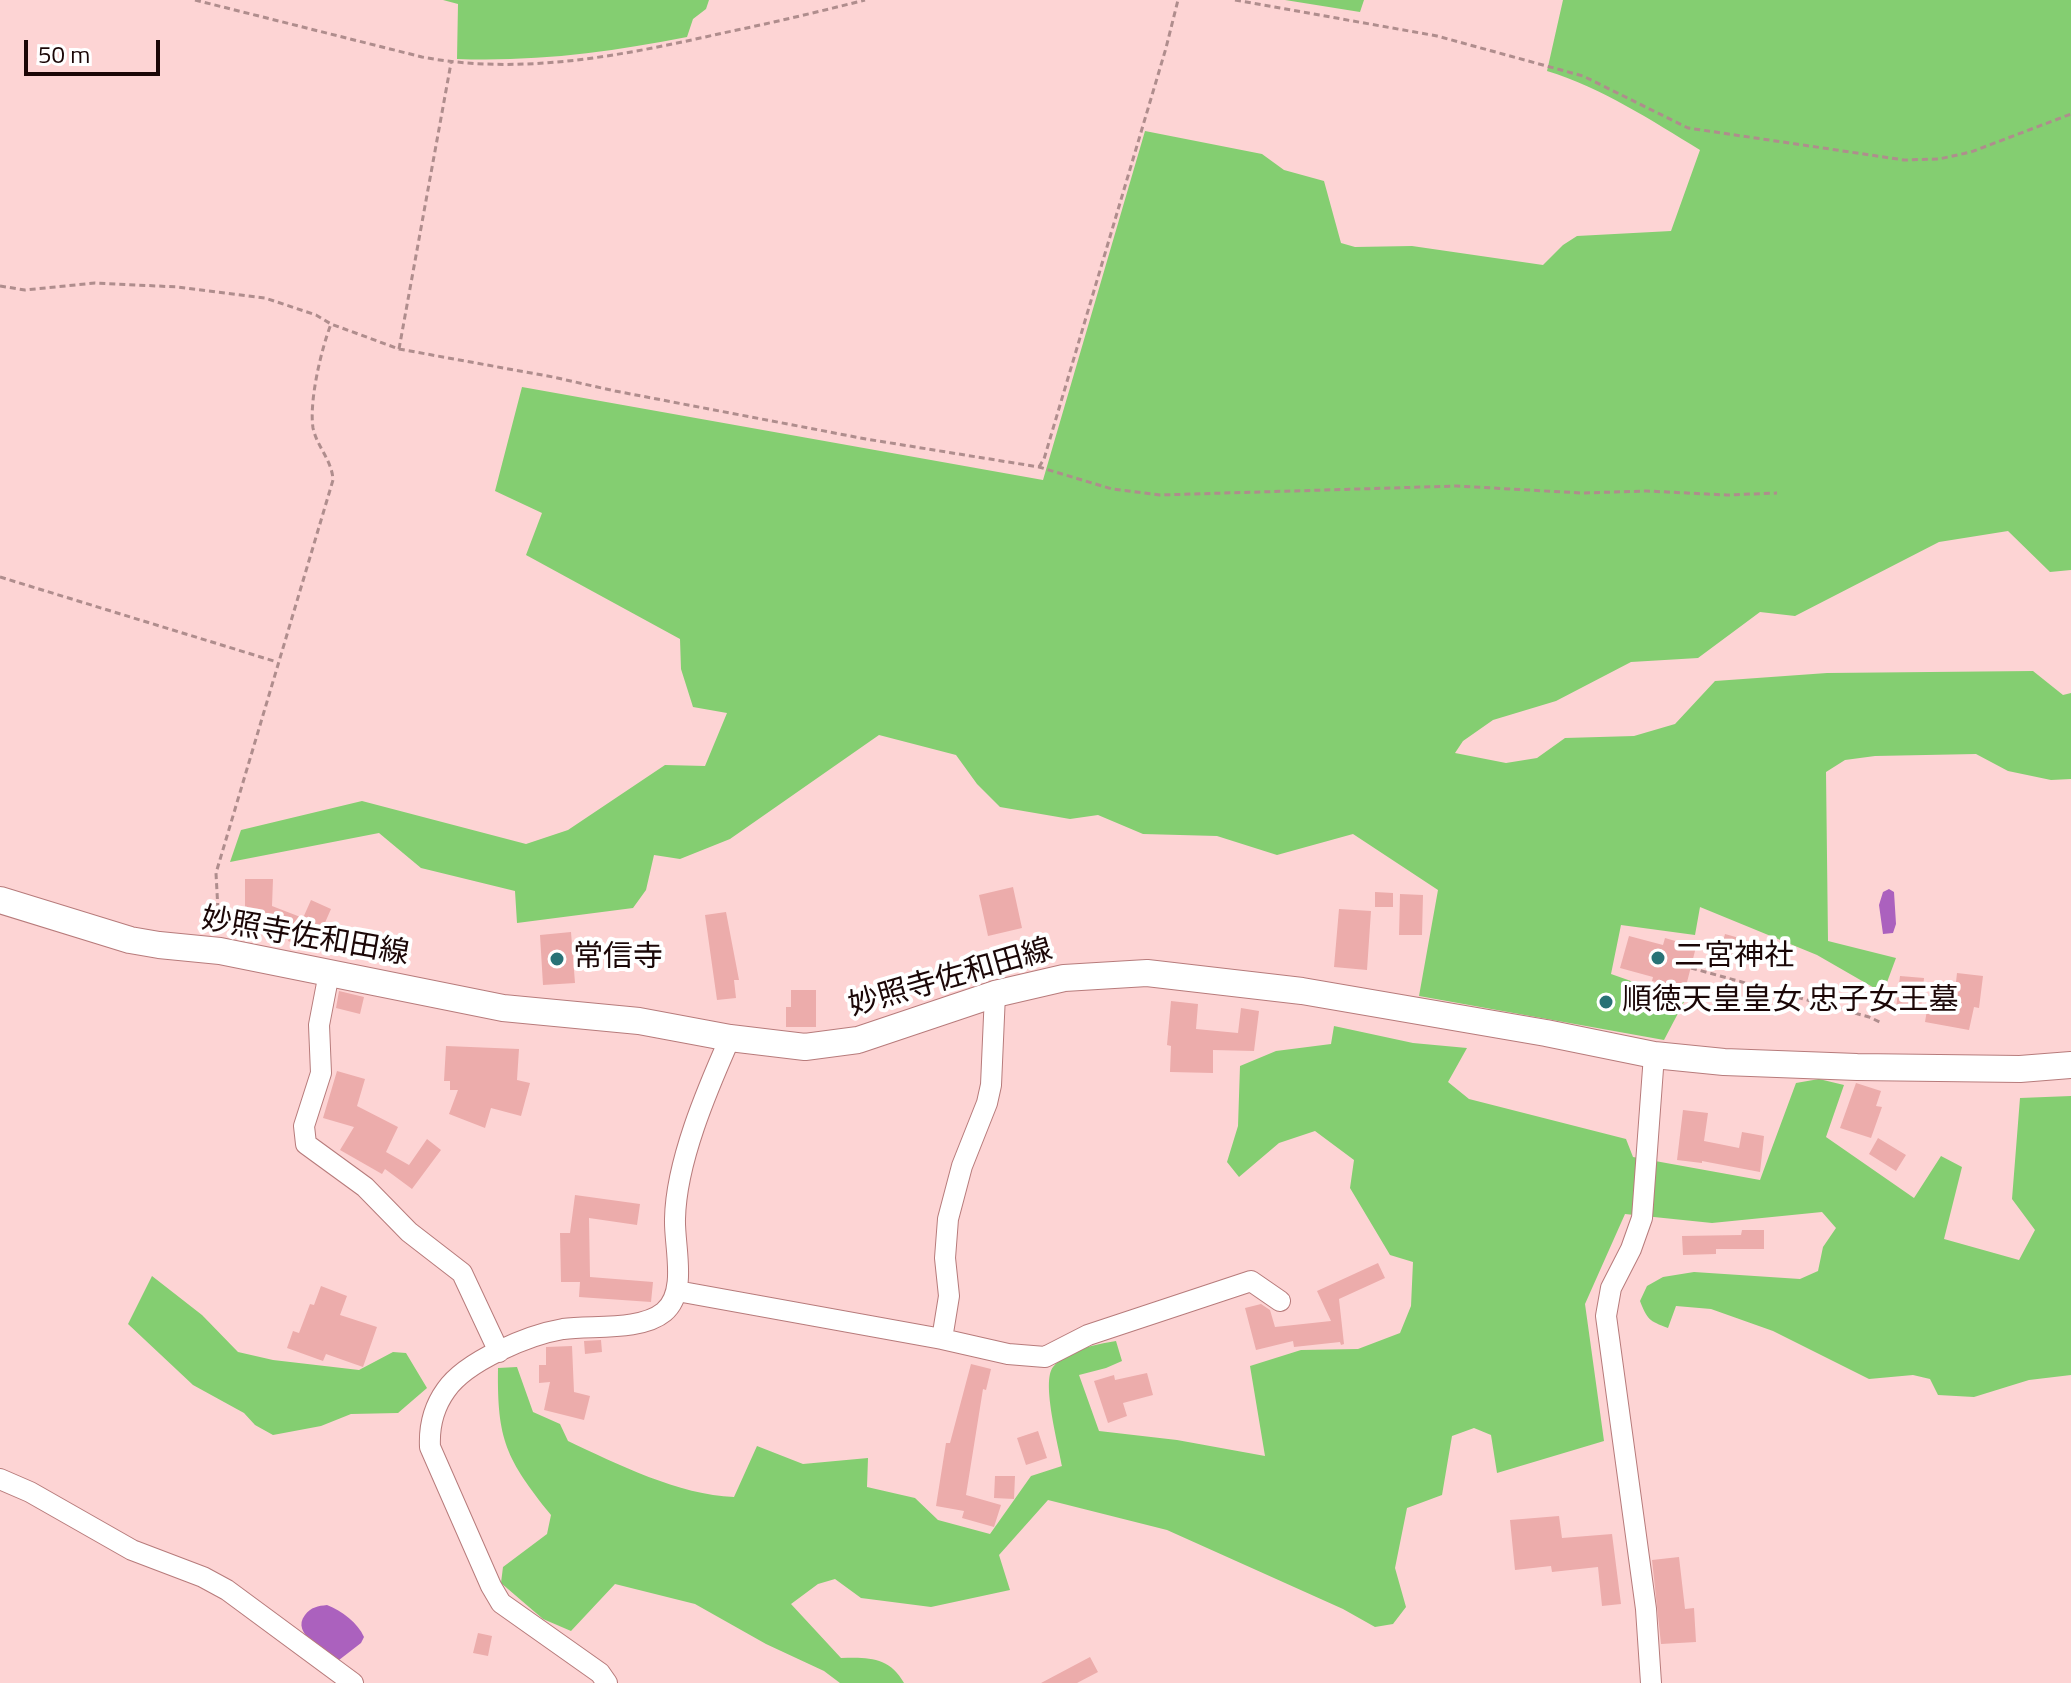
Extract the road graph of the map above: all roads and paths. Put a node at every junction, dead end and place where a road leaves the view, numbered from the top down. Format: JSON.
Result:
{"nodes":[{"id":1,"x":195,"y":0,"type":"edge"},
{"id":2,"x":865,"y":0,"type":"edge"},
{"id":3,"x":1178,"y":0,"type":"edge"},
{"id":4,"x":1235,"y":0,"type":"edge"},
{"id":5,"x":451,"y":63,"type":"junction"},
{"id":6,"x":2071,"y":114,"type":"edge"},
{"id":7,"x":0,"y":286,"type":"edge"},
{"id":8,"x":331,"y":324,"type":"junction"},
{"id":9,"x":399,"y":349,"type":"junction"},
{"id":10,"x":1039,"y":467,"type":"junction"},
{"id":11,"x":1777,"y":493,"type":"dead end"},
{"id":12,"x":0,"y":577,"type":"edge"},
{"id":13,"x":277,"y":662,"type":"junction"},
{"id":14,"x":0,"y":900,"type":"edge"},
{"id":15,"x":220,"y":951,"type":"junction"},
{"id":16,"x":1691,"y":968,"type":"dead end"},
{"id":17,"x":329,"y":973,"type":"junction"},
{"id":18,"x":995,"y":994,"type":"junction"},
{"id":19,"x":1882,"y":1023,"type":"dead end"},
{"id":20,"x":730,"y":1038,"type":"junction"},
{"id":21,"x":1654,"y":1055,"type":"junction"},
{"id":22,"x":2071,"y":1065,"type":"edge"},
{"id":23,"x":677,"y":1291,"type":"junction"},
{"id":24,"x":1280,"y":1301,"type":"dead end"},
{"id":25,"x":942,"y":1339,"type":"junction"},
{"id":26,"x":499,"y":1352,"type":"junction"},
{"id":27,"x":0,"y":1479,"type":"edge"},
{"id":28,"x":353,"y":1683,"type":"edge"},
{"id":29,"x":607,"y":1683,"type":"edge"},
{"id":30,"x":1651,"y":1683,"type":"edge"}],
"edges":[{"from":1,"to":5,"type":"path"},
{"from":2,"to":5,"type":"path"},
{"from":3,"to":10,"type":"path"},
{"from":4,"to":6,"type":"path"},
{"from":5,"to":9,"type":"path"},
{"from":7,"to":8,"type":"path"},
{"from":8,"to":9,"type":"path"},
{"from":8,"to":13,"type":"path"},
{"from":9,"to":10,"type":"path"},
{"from":10,"to":11,"type":"path"},
{"from":12,"to":13,"type":"path"},
{"from":13,"to":15,"type":"path"},
{"from":14,"to":15,"type":"main road","name":"妙照寺佐和田線"},
{"from":15,"to":17,"type":"main road","name":"妙照寺佐和田線"},
{"from":16,"to":19,"type":"path"},
{"from":17,"to":20,"type":"main road","name":"妙照寺佐和田線"},
{"from":17,"to":26,"type":"street"},
{"from":18,"to":20,"type":"main road","name":"妙照寺佐和田線"},
{"from":18,"to":21,"type":"main road","name":"妙照寺佐和田線"},
{"from":18,"to":25,"type":"street"},
{"from":20,"to":23,"type":"street"},
{"from":21,"to":22,"type":"main road","name":"妙照寺佐和田線"},
{"from":21,"to":30,"type":"street"},
{"from":23,"to":25,"type":"street"},
{"from":23,"to":26,"type":"street"},
{"from":24,"to":25,"type":"street"},
{"from":26,"to":29,"type":"street"},
{"from":27,"to":28,"type":"street"}]}
